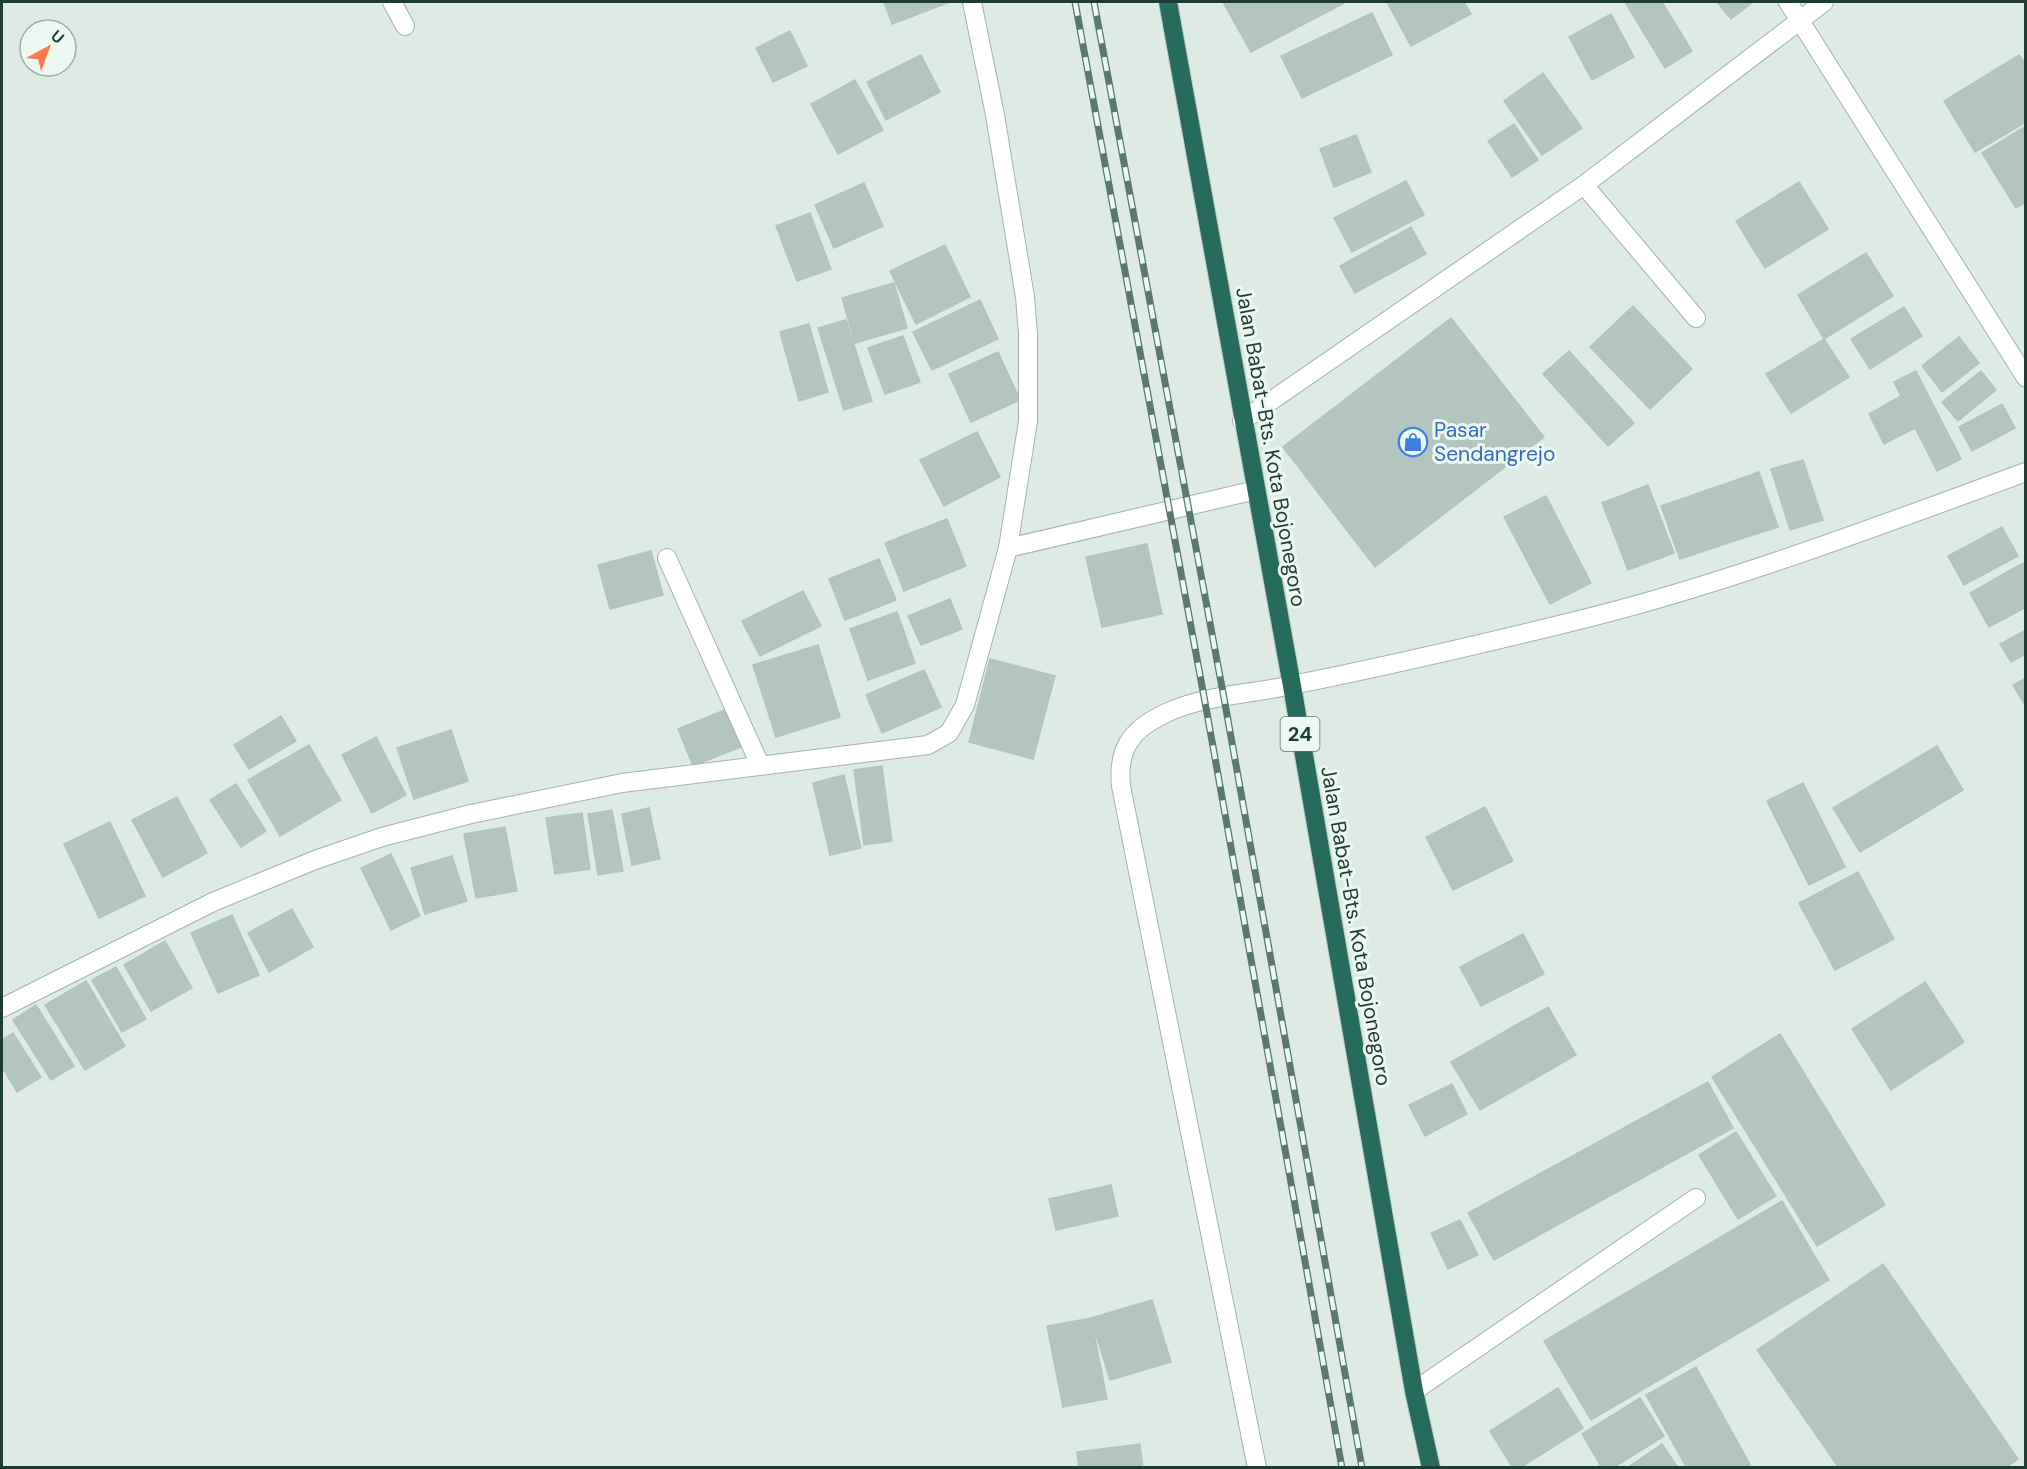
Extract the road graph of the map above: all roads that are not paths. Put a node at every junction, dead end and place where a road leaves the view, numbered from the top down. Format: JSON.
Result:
{"nodes":[{"id":1,"x":392,"y":2,"type":"edge"},
{"id":2,"x":972,"y":2,"type":"edge"},
{"id":3,"x":1168,"y":2,"type":"edge"},
{"id":4,"x":1788,"y":2,"type":"edge"},
{"id":5,"x":1824,"y":2,"type":"edge"},
{"id":6,"x":1801,"y":21,"type":"junction"},
{"id":7,"x":405,"y":26,"type":"dead end"},
{"id":8,"x":1584,"y":185,"type":"junction"},
{"id":9,"x":1696,"y":318,"type":"dead end"},
{"id":10,"x":2025,"y":378,"type":"edge"},
{"id":11,"x":1242,"y":421,"type":"junction"},
{"id":12,"x":2025,"y":472,"type":"edge"},
{"id":13,"x":1256,"y":490,"type":"junction"},
{"id":14,"x":1008,"y":548,"type":"junction"},
{"id":15,"x":667,"y":558,"type":"dead end"},
{"id":16,"x":1292,"y":686,"type":"junction"},
{"id":17,"x":760,"y":765,"type":"junction"},
{"id":18,"x":2,"y":1008,"type":"edge"},
{"id":19,"x":1696,"y":1198,"type":"dead end"},
{"id":20,"x":1414,"y":1391,"type":"junction"},
{"id":21,"x":1257,"y":1467,"type":"edge"},
{"id":22,"x":1431,"y":1467,"type":"edge"}],
"edges":[{"from":1,"to":7,"type":"street"},
{"from":2,"to":14,"type":"street"},
{"from":3,"to":11,"type":"highway","name":"Jalan Babat-Bts. Kota Bojonegoro","number":"24"},
{"from":4,"to":6,"type":"street"},
{"from":5,"to":6,"type":"street"},
{"from":6,"to":8,"type":"street"},
{"from":6,"to":10,"type":"street"},
{"from":8,"to":9,"type":"street"},
{"from":8,"to":11,"type":"street"},
{"from":11,"to":13,"type":"highway","name":"Jalan Babat-Bts. Kota Bojonegoro","number":"24"},
{"from":12,"to":16,"type":"street"},
{"from":13,"to":14,"type":"street"},
{"from":13,"to":16,"type":"highway","name":"Jalan Babat-Bts. Kota Bojonegoro","number":"24"},
{"from":14,"to":17,"type":"street"},
{"from":15,"to":17,"type":"street"},
{"from":16,"to":20,"type":"highway","name":"Jalan Babat-Bts. Kota Bojonegoro","number":"24"},
{"from":16,"to":21,"type":"street"},
{"from":17,"to":18,"type":"street"},
{"from":19,"to":20,"type":"street"},
{"from":20,"to":22,"type":"highway","name":"Jalan Babat-Bts. Kota Bojonegoro","number":"24"}]}
